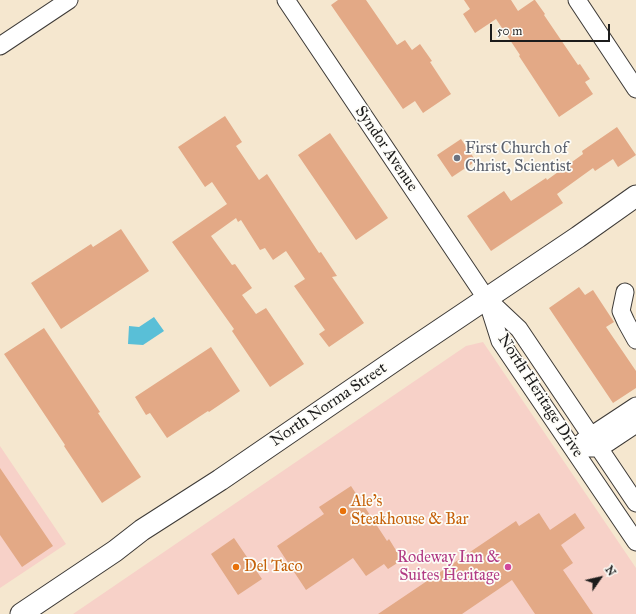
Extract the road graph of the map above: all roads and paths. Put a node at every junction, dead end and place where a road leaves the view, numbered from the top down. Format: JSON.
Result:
{"nodes":[{"id":1,"x":69,"y":0,"type":"edge"},
{"id":2,"x":286,"y":0,"type":"edge"},
{"id":3,"x":577,"y":0,"type":"edge"},
{"id":4,"x":0,"y":46,"type":"edge"},
{"id":5,"x":636,"y":88,"type":"edge"},
{"id":6,"x":636,"y":196,"type":"edge"},
{"id":7,"x":625,"y":292,"type":"dead end"},
{"id":8,"x":486,"y":298,"type":"junction"},
{"id":9,"x":636,"y":340,"type":"edge"},
{"id":10,"x":636,"y":406,"type":"edge"},
{"id":11,"x":636,"y":424,"type":"edge"},
{"id":12,"x":596,"y":442,"type":"junction"},
{"id":13,"x":572,"y":447,"type":"junction"},
{"id":14,"x":636,"y":503,"type":"edge"},
{"id":15,"x":636,"y":542,"type":"edge"},
{"id":16,"x":21,"y":614,"type":"edge"}],
"edges":[{"from":1,"to":4,"type":"street"},
{"from":2,"to":8,"type":"street","name":"Syndor Avenue"},
{"from":3,"to":5,"type":"street"},
{"from":6,"to":8,"type":"street","name":"North Norma Street"},
{"from":7,"to":9,"type":"street"},
{"from":8,"to":12,"type":"street","name":"North Heritage Drive"},
{"from":8,"to":13,"type":"street","name":"North Heritage Drive"},
{"from":8,"to":16,"type":"street","name":"North Norma Street"},
{"from":10,"to":12,"type":"street"},
{"from":11,"to":12,"type":"street"},
{"from":12,"to":13,"type":"street"},
{"from":12,"to":14,"type":"street","name":"North Heritage Drive"},
{"from":13,"to":15,"type":"street","name":"North Heritage Drive"}]}
